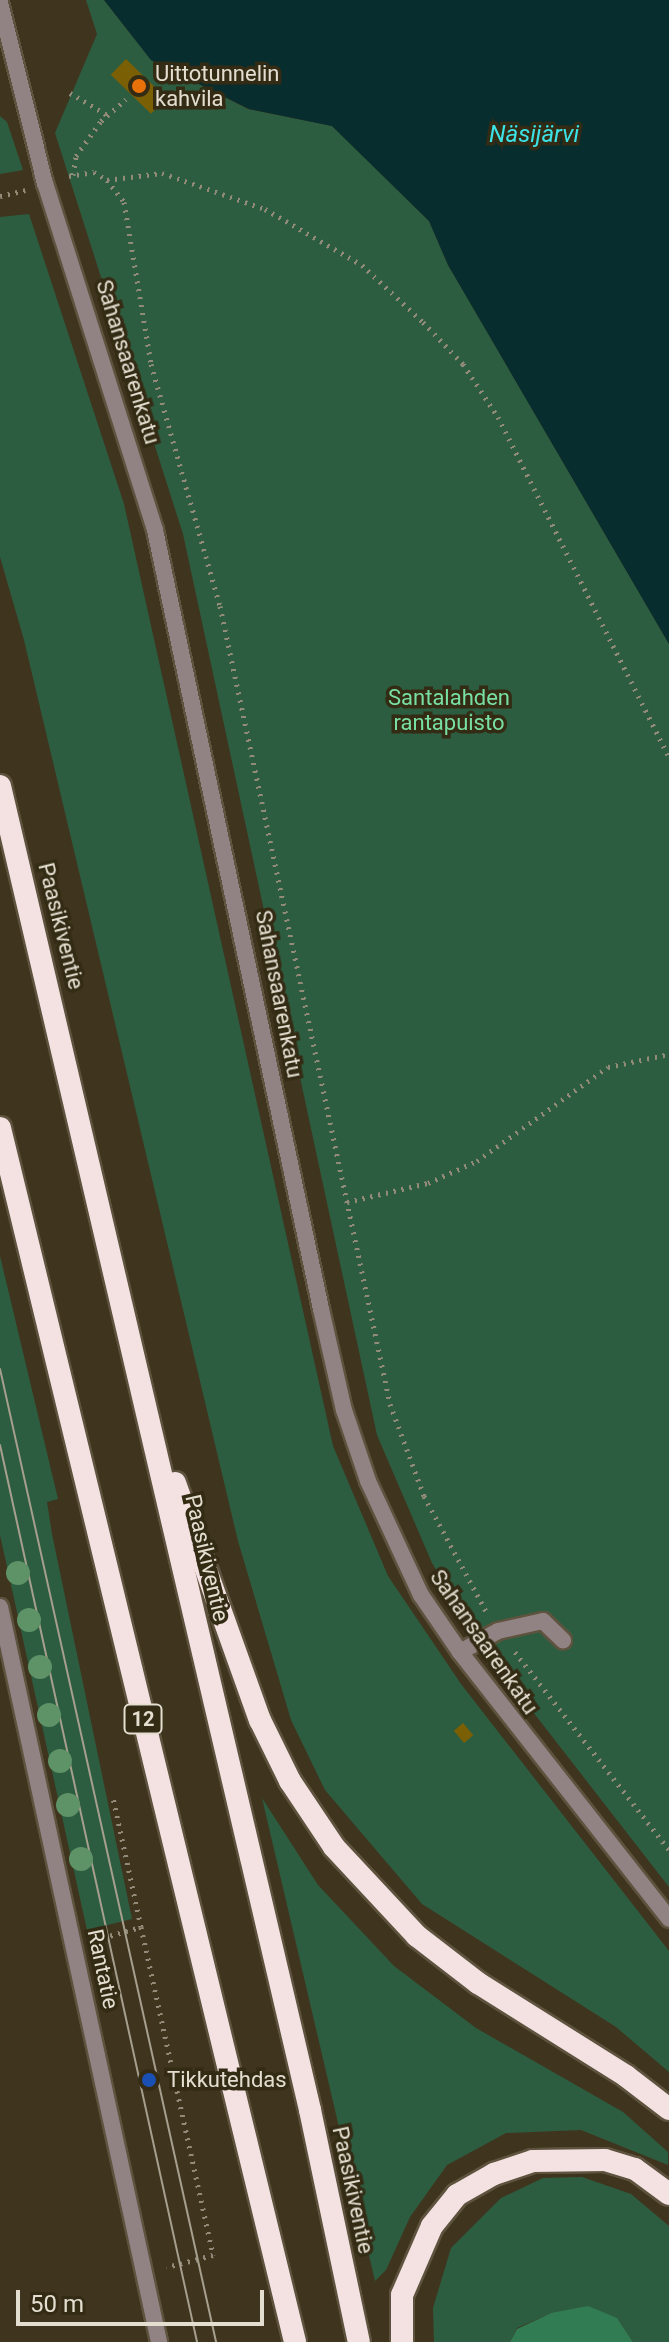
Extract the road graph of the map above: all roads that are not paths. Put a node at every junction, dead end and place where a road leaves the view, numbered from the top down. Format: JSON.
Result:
{"nodes":[{"id":1,"x":0,"y":3,"type":"edge"},
{"id":2,"x":0,"y":786,"type":"edge"},
{"id":3,"x":0,"y":1128,"type":"edge"},
{"id":4,"x":139,"y":1380,"type":"junction"},
{"id":5,"x":0,"y":1607,"type":"edge"},
{"id":6,"x":563,"y":1640,"type":"dead end"},
{"id":7,"x":460,"y":1652,"type":"junction"},
{"id":8,"x":669,"y":1919,"type":"edge"},
{"id":9,"x":669,"y":2109,"type":"edge"},
{"id":10,"x":669,"y":2194,"type":"edge"},
{"id":11,"x":159,"y":2342,"type":"edge"},
{"id":12,"x":292,"y":2342,"type":"edge"},
{"id":13,"x":359,"y":2342,"type":"edge"},
{"id":14,"x":402,"y":2342,"type":"edge"}],
"edges":[{"from":1,"to":7,"type":"street","name":"Sahansaarenkatu"},
{"from":2,"to":4,"type":"highway","name":"Paasikiventie"},
{"from":3,"to":12,"type":"highway","number":"12"},
{"from":4,"to":9,"type":"highway"},
{"from":4,"to":13,"type":"highway","name":"Paasikiventie"},
{"from":5,"to":11,"type":"street","name":"Rantatie"},
{"from":6,"to":7,"type":"street"},
{"from":7,"to":8,"type":"street","name":"Sahansaarenkatu"},
{"from":10,"to":14,"type":"highway"}]}
